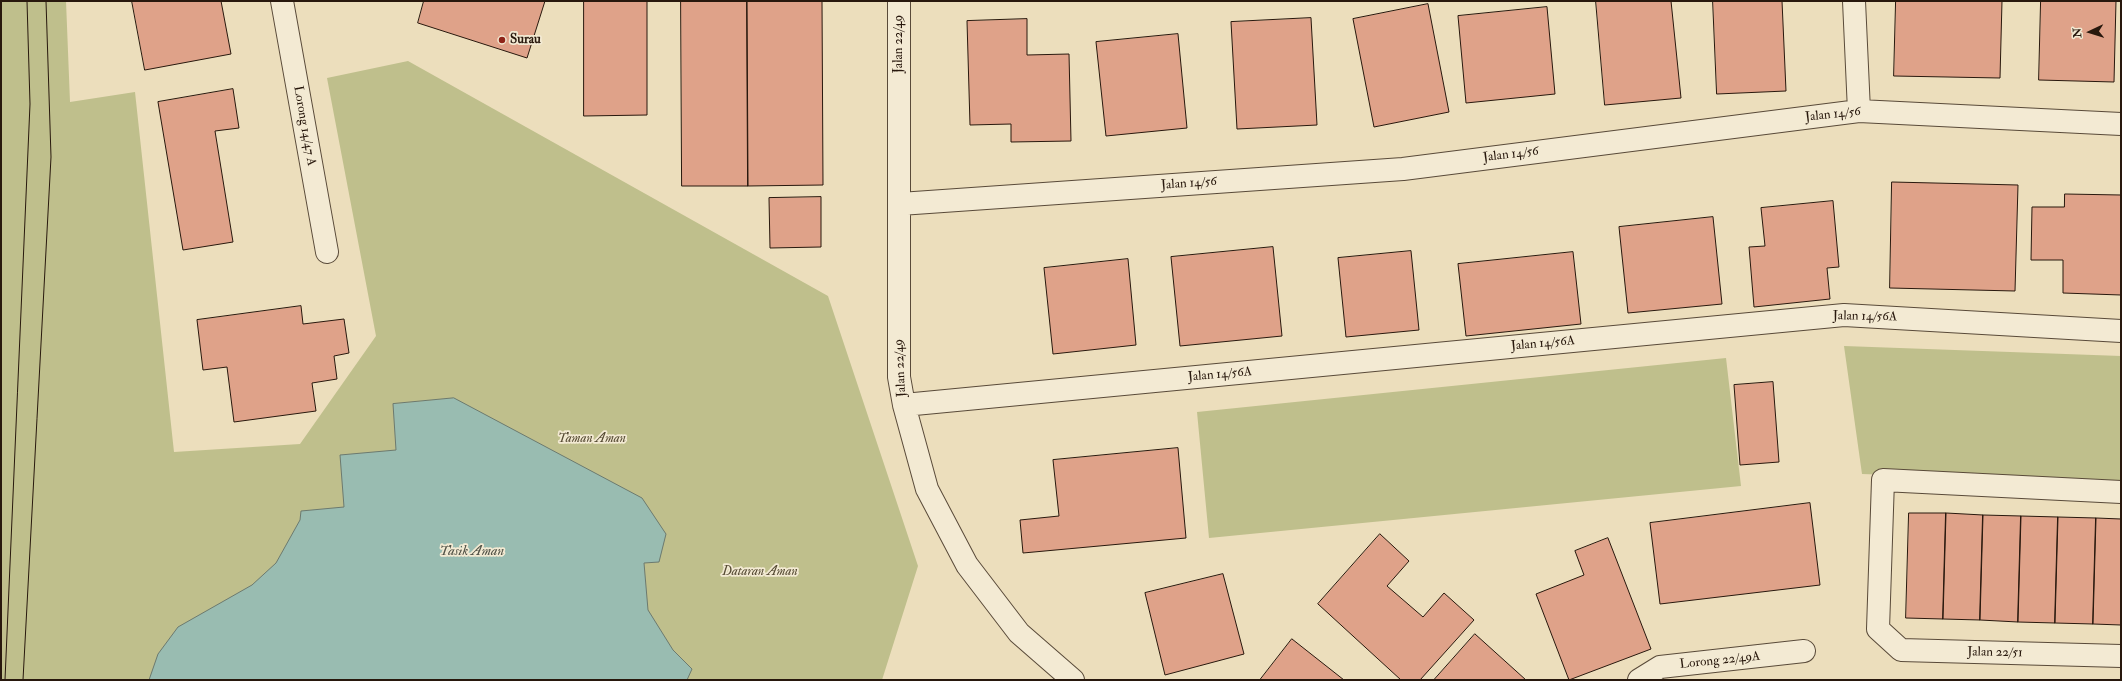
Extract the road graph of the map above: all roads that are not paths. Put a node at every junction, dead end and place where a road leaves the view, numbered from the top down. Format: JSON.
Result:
{"nodes":[{"id":1,"x":282,"y":1,"type":"edge"},
{"id":2,"x":899,"y":1,"type":"edge"},
{"id":3,"x":1854,"y":1,"type":"edge"},
{"id":4,"x":1859,"y":111,"type":"junction"},
{"id":5,"x":2121,"y":124,"type":"edge"},
{"id":6,"x":900,"y":204,"type":"junction"},
{"id":7,"x":327,"y":252,"type":"dead end"},
{"id":8,"x":2121,"y":331,"type":"edge"},
{"id":9,"x":904,"y":405,"type":"junction"},
{"id":10,"x":2121,"y":492,"type":"edge"},
{"id":11,"x":1804,"y":651,"type":"dead end"},
{"id":12,"x":2121,"y":656,"type":"edge"},
{"id":13,"x":1073,"y":680,"type":"edge"},
{"id":14,"x":1639,"y":680,"type":"edge"}],
"edges":[{"from":1,"to":7,"type":"street","name":"Lorong 14/47 A"},
{"from":2,"to":6,"type":"street","name":"Jalan 22/49"},
{"from":3,"to":4,"type":"street"},
{"from":4,"to":5,"type":"street","name":"Jalan 14/56"},
{"from":4,"to":6,"type":"street","name":"Jalan 14/56"},
{"from":6,"to":9,"type":"street","name":"Jalan 22/49"},
{"from":8,"to":9,"type":"street","name":"Jalan 14/56A"},
{"from":9,"to":13,"type":"street","name":"Jalan 22/49"},
{"from":10,"to":12,"type":"street","name":"Jalan 22/51"},
{"from":11,"to":14,"type":"street","name":"Lorong 22/49A"}]}
